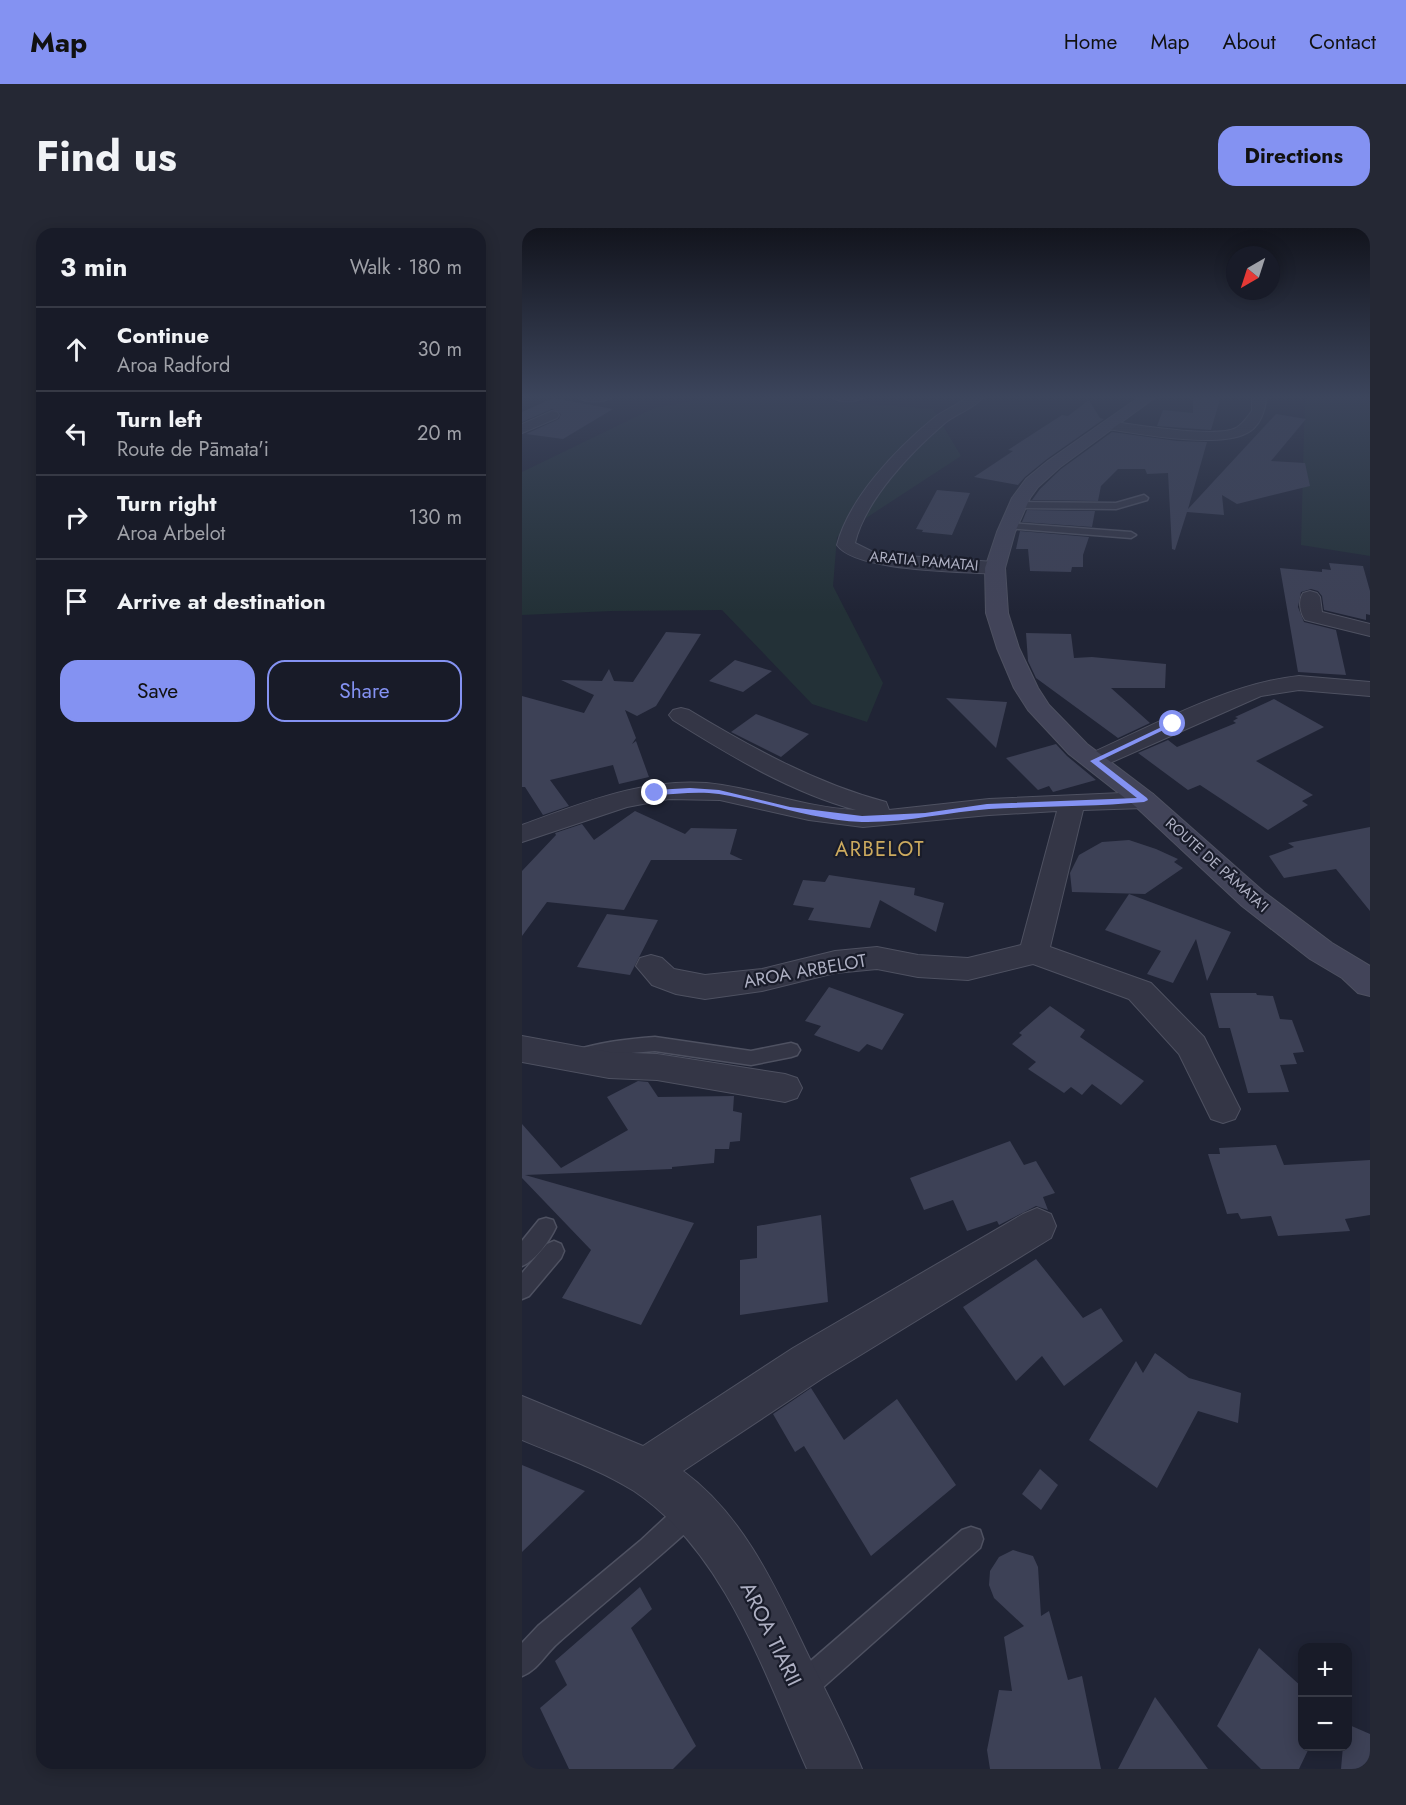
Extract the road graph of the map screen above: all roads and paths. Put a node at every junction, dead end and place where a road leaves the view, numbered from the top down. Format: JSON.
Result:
{"nodes":[{"id":1,"x":894,"y":468,"type":"edge"},
{"id":2,"x":1050,"y":468,"type":"edge"},
{"id":3,"x":1144,"y":498,"type":"dead end"},
{"id":4,"x":1013,"y":515,"type":"junction"},
{"id":5,"x":1131,"y":535,"type":"dead end"},
{"id":6,"x":995,"y":568,"type":"junction"},
{"id":7,"x":1311,"y":607,"type":"dead end"},
{"id":8,"x":1370,"y":630,"type":"edge"},
{"id":9,"x":1370,"y":689,"type":"edge"},
{"id":10,"x":681,"y":715,"type":"dead end"},
{"id":11,"x":1094,"y":761,"type":"junction"},
{"id":12,"x":1144,"y":800,"type":"junction"},
{"id":13,"x":1072,"y":804,"type":"junction"},
{"id":14,"x":893,"y":818,"type":"junction"},
{"id":15,"x":522,"y":834,"type":"edge"},
{"id":16,"x":1034,"y":953,"type":"junction"},
{"id":17,"x":651,"y":966,"type":"dead end"},
{"id":18,"x":1370,"y":984,"type":"edge"},
{"id":19,"x":522,"y":1049,"type":"edge"},
{"id":20,"x":791,"y":1050,"type":"dead end"},
{"id":21,"x":570,"y":1058,"type":"junction"},
{"id":22,"x":785,"y":1088,"type":"dead end"},
{"id":23,"x":1223,"y":1109,"type":"dead end"},
{"id":24,"x":1037,"y":1226,"type":"dead end"},
{"id":25,"x":546,"y":1227,"type":"dead end"},
{"id":26,"x":554,"y":1251,"type":"dead end"},
{"id":27,"x":522,"y":1256,"type":"edge"},
{"id":28,"x":522,"y":1289,"type":"edge"},
{"id":29,"x":522,"y":1418,"type":"edge"},
{"id":30,"x":650,"y":1475,"type":"junction"},
{"id":31,"x":693,"y":1508,"type":"junction"},
{"id":32,"x":971,"y":1539,"type":"dead end"},
{"id":33,"x":522,"y":1663,"type":"edge"},
{"id":34,"x":799,"y":1690,"type":"junction"},
{"id":35,"x":835,"y":1769,"type":"edge"}],
"edges":[{"from":1,"to":6,"type":"street","name":"ARATIA PAMATAI"},
{"from":2,"to":4,"type":"main road","name":"ROUTE DE PĀMATA'I"},
{"from":3,"to":4,"type":"lane"},
{"from":4,"to":5,"type":"lane"},
{"from":4,"to":6,"type":"main road","name":"ROUTE DE PĀMATA'I"},
{"from":6,"to":11,"type":"main road","name":"ROUTE DE PĀMATA'I"},
{"from":7,"to":8,"type":"street"},
{"from":9,"to":11,"type":"street"},
{"from":10,"to":14,"type":"street"},
{"from":11,"to":12,"type":"main road","name":"ROUTE DE PĀMATA'I"},
{"from":12,"to":13,"type":"street"},
{"from":12,"to":18,"type":"main road","name":"ROUTE DE PĀMATA'I"},
{"from":13,"to":14,"type":"street"},
{"from":13,"to":16,"type":"street"},
{"from":14,"to":15,"type":"street"},
{"from":16,"to":17,"type":"street","name":"AROA ARBELOT"},
{"from":16,"to":23,"type":"street"},
{"from":19,"to":21,"type":"street"},
{"from":20,"to":21,"type":"lane"},
{"from":21,"to":22,"type":"street"},
{"from":24,"to":30,"type":"street"},
{"from":25,"to":27,"type":"lane"},
{"from":26,"to":28,"type":"lane"},
{"from":29,"to":30,"type":"street","name":"AROA TIARII"},
{"from":30,"to":31,"type":"street","name":"AROA TIARII"},
{"from":31,"to":33,"type":"lane"},
{"from":31,"to":34,"type":"street","name":"AROA TIARII"},
{"from":32,"to":34,"type":"lane"},
{"from":34,"to":35,"type":"street","name":"AROA TIARII"}]}
